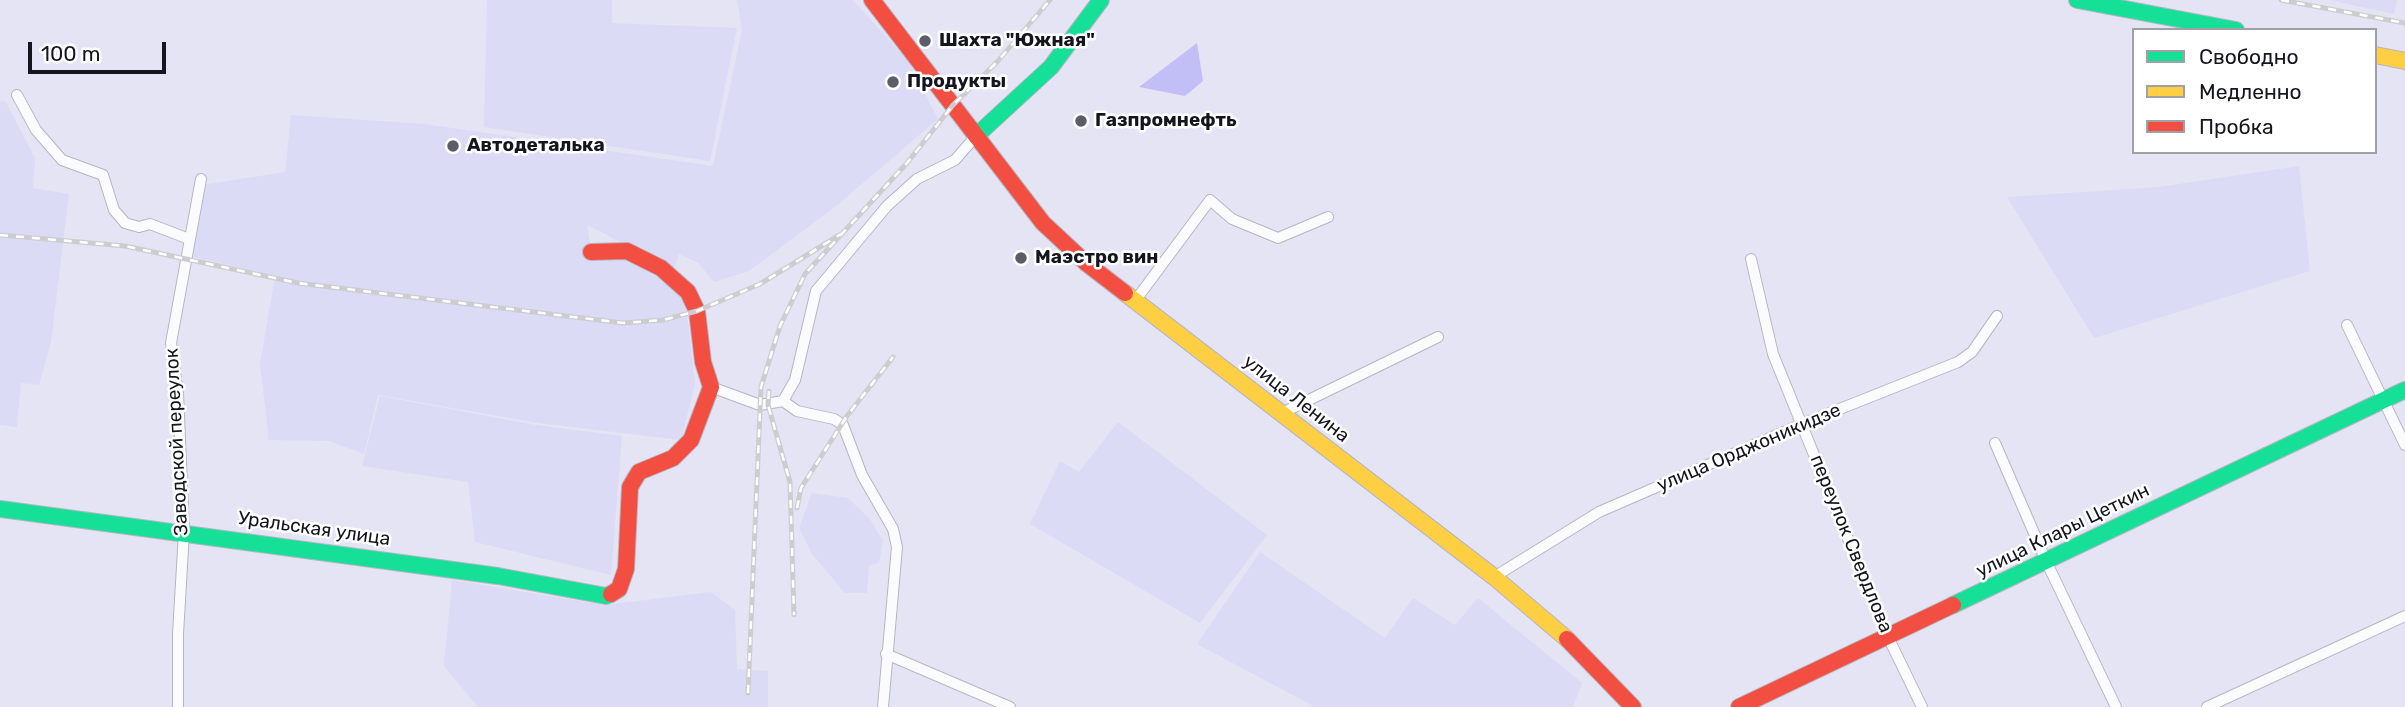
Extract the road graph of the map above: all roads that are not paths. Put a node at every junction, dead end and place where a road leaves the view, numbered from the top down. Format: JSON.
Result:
{"nodes":[{"id":1,"x":872,"y":0,"type":"edge"},
{"id":2,"x":1101,"y":0,"type":"edge"},
{"id":3,"x":2077,"y":0,"type":"edge"},
{"id":4,"x":2225,"y":28,"type":"edge"},
{"id":5,"x":2377,"y":55,"type":"edge"},
{"id":6,"x":2405,"y":61,"type":"edge"},
{"id":7,"x":17,"y":94,"type":"dead end"},
{"id":8,"x":976,"y":136,"type":"junction"},
{"id":9,"x":201,"y":179,"type":"dead end"},
{"id":10,"x":1328,"y":217,"type":"dead end"},
{"id":11,"x":189,"y":239,"type":"junction"},
{"id":12,"x":591,"y":252,"type":"dead end"},
{"id":13,"x":1751,"y":259,"type":"dead end"},
{"id":14,"x":1135,"y":301,"type":"junction"},
{"id":15,"x":1997,"y":316,"type":"dead end"},
{"id":16,"x":2347,"y":325,"type":"dead end"},
{"id":17,"x":1438,"y":337,"type":"dead end"},
{"id":18,"x":711,"y":387,"type":"junction"},
{"id":19,"x":2405,"y":390,"type":"edge"},
{"id":20,"x":2384,"y":400,"type":"junction"},
{"id":21,"x":783,"y":401,"type":"junction"},
{"id":22,"x":1280,"y":414,"type":"junction"},
{"id":23,"x":1802,"y":424,"type":"junction"},
{"id":24,"x":1995,"y":443,"type":"dead end"},
{"id":25,"x":2405,"y":444,"type":"edge"},
{"id":26,"x":0,"y":509,"type":"edge"},
{"id":27,"x":184,"y":532,"type":"junction"},
{"id":28,"x":2047,"y":563,"type":"junction"},
{"id":29,"x":1494,"y":577,"type":"junction"},
{"id":30,"x":2405,"y":616,"type":"edge"},
{"id":31,"x":1888,"y":637,"type":"junction"},
{"id":32,"x":886,"y":654,"type":"junction"},
{"id":33,"x":178,"y":707,"type":"edge"},
{"id":34,"x":883,"y":707,"type":"edge"},
{"id":35,"x":1010,"y":707,"type":"edge"},
{"id":36,"x":1633,"y":707,"type":"edge"},
{"id":37,"x":1739,"y":707,"type":"edge"},
{"id":38,"x":1922,"y":707,"type":"edge"},
{"id":39,"x":2116,"y":707,"type":"edge"},
{"id":40,"x":2207,"y":707,"type":"edge"}],
"edges":[{"from":1,"to":8,"type":"street","name":"улица Ленина"},
{"from":2,"to":8,"type":"street"},
{"from":3,"to":4,"type":"street"},
{"from":5,"to":6,"type":"street"},
{"from":7,"to":11,"type":"street"},
{"from":8,"to":14,"type":"street","name":"улица Ленина"},
{"from":8,"to":21,"type":"street"},
{"from":9,"to":11,"type":"street","name":"Заводской переулок"},
{"from":10,"to":14,"type":"street"},
{"from":11,"to":27,"type":"street","name":"Заводской переулок"},
{"from":12,"to":18,"type":"street"},
{"from":13,"to":23,"type":"street","name":"переулок Свердлова"},
{"from":14,"to":22,"type":"street","name":"улица Ленина"},
{"from":15,"to":23,"type":"street","name":"улица Орджоникидзе"},
{"from":16,"to":20,"type":"street"},
{"from":17,"to":22,"type":"street"},
{"from":18,"to":21,"type":"street"},
{"from":18,"to":27,"type":"street","name":"Уральская улица"},
{"from":19,"to":20,"type":"street","name":"улица Клары Цеткин"},
{"from":20,"to":25,"type":"street"},
{"from":20,"to":28,"type":"street","name":"улица Клары Цеткин"},
{"from":21,"to":32,"type":"street"},
{"from":22,"to":29,"type":"street","name":"улица Ленина"},
{"from":23,"to":29,"type":"street","name":"улица Орджоникидзе"},
{"from":23,"to":31,"type":"street","name":"переулок Свердлова"},
{"from":24,"to":28,"type":"street"},
{"from":26,"to":27,"type":"street","name":"Уральская улица"},
{"from":27,"to":33,"type":"street","name":"Заводской переулок"},
{"from":28,"to":31,"type":"street","name":"улица Клары Цеткин"},
{"from":28,"to":39,"type":"street"},
{"from":29,"to":36,"type":"street","name":"улица Ленина"},
{"from":30,"to":40,"type":"street"},
{"from":31,"to":37,"type":"street","name":"улица Клары Цеткин"},
{"from":31,"to":38,"type":"street","name":"переулок Свердлова"},
{"from":32,"to":34,"type":"street"},
{"from":32,"to":35,"type":"street"}]}
